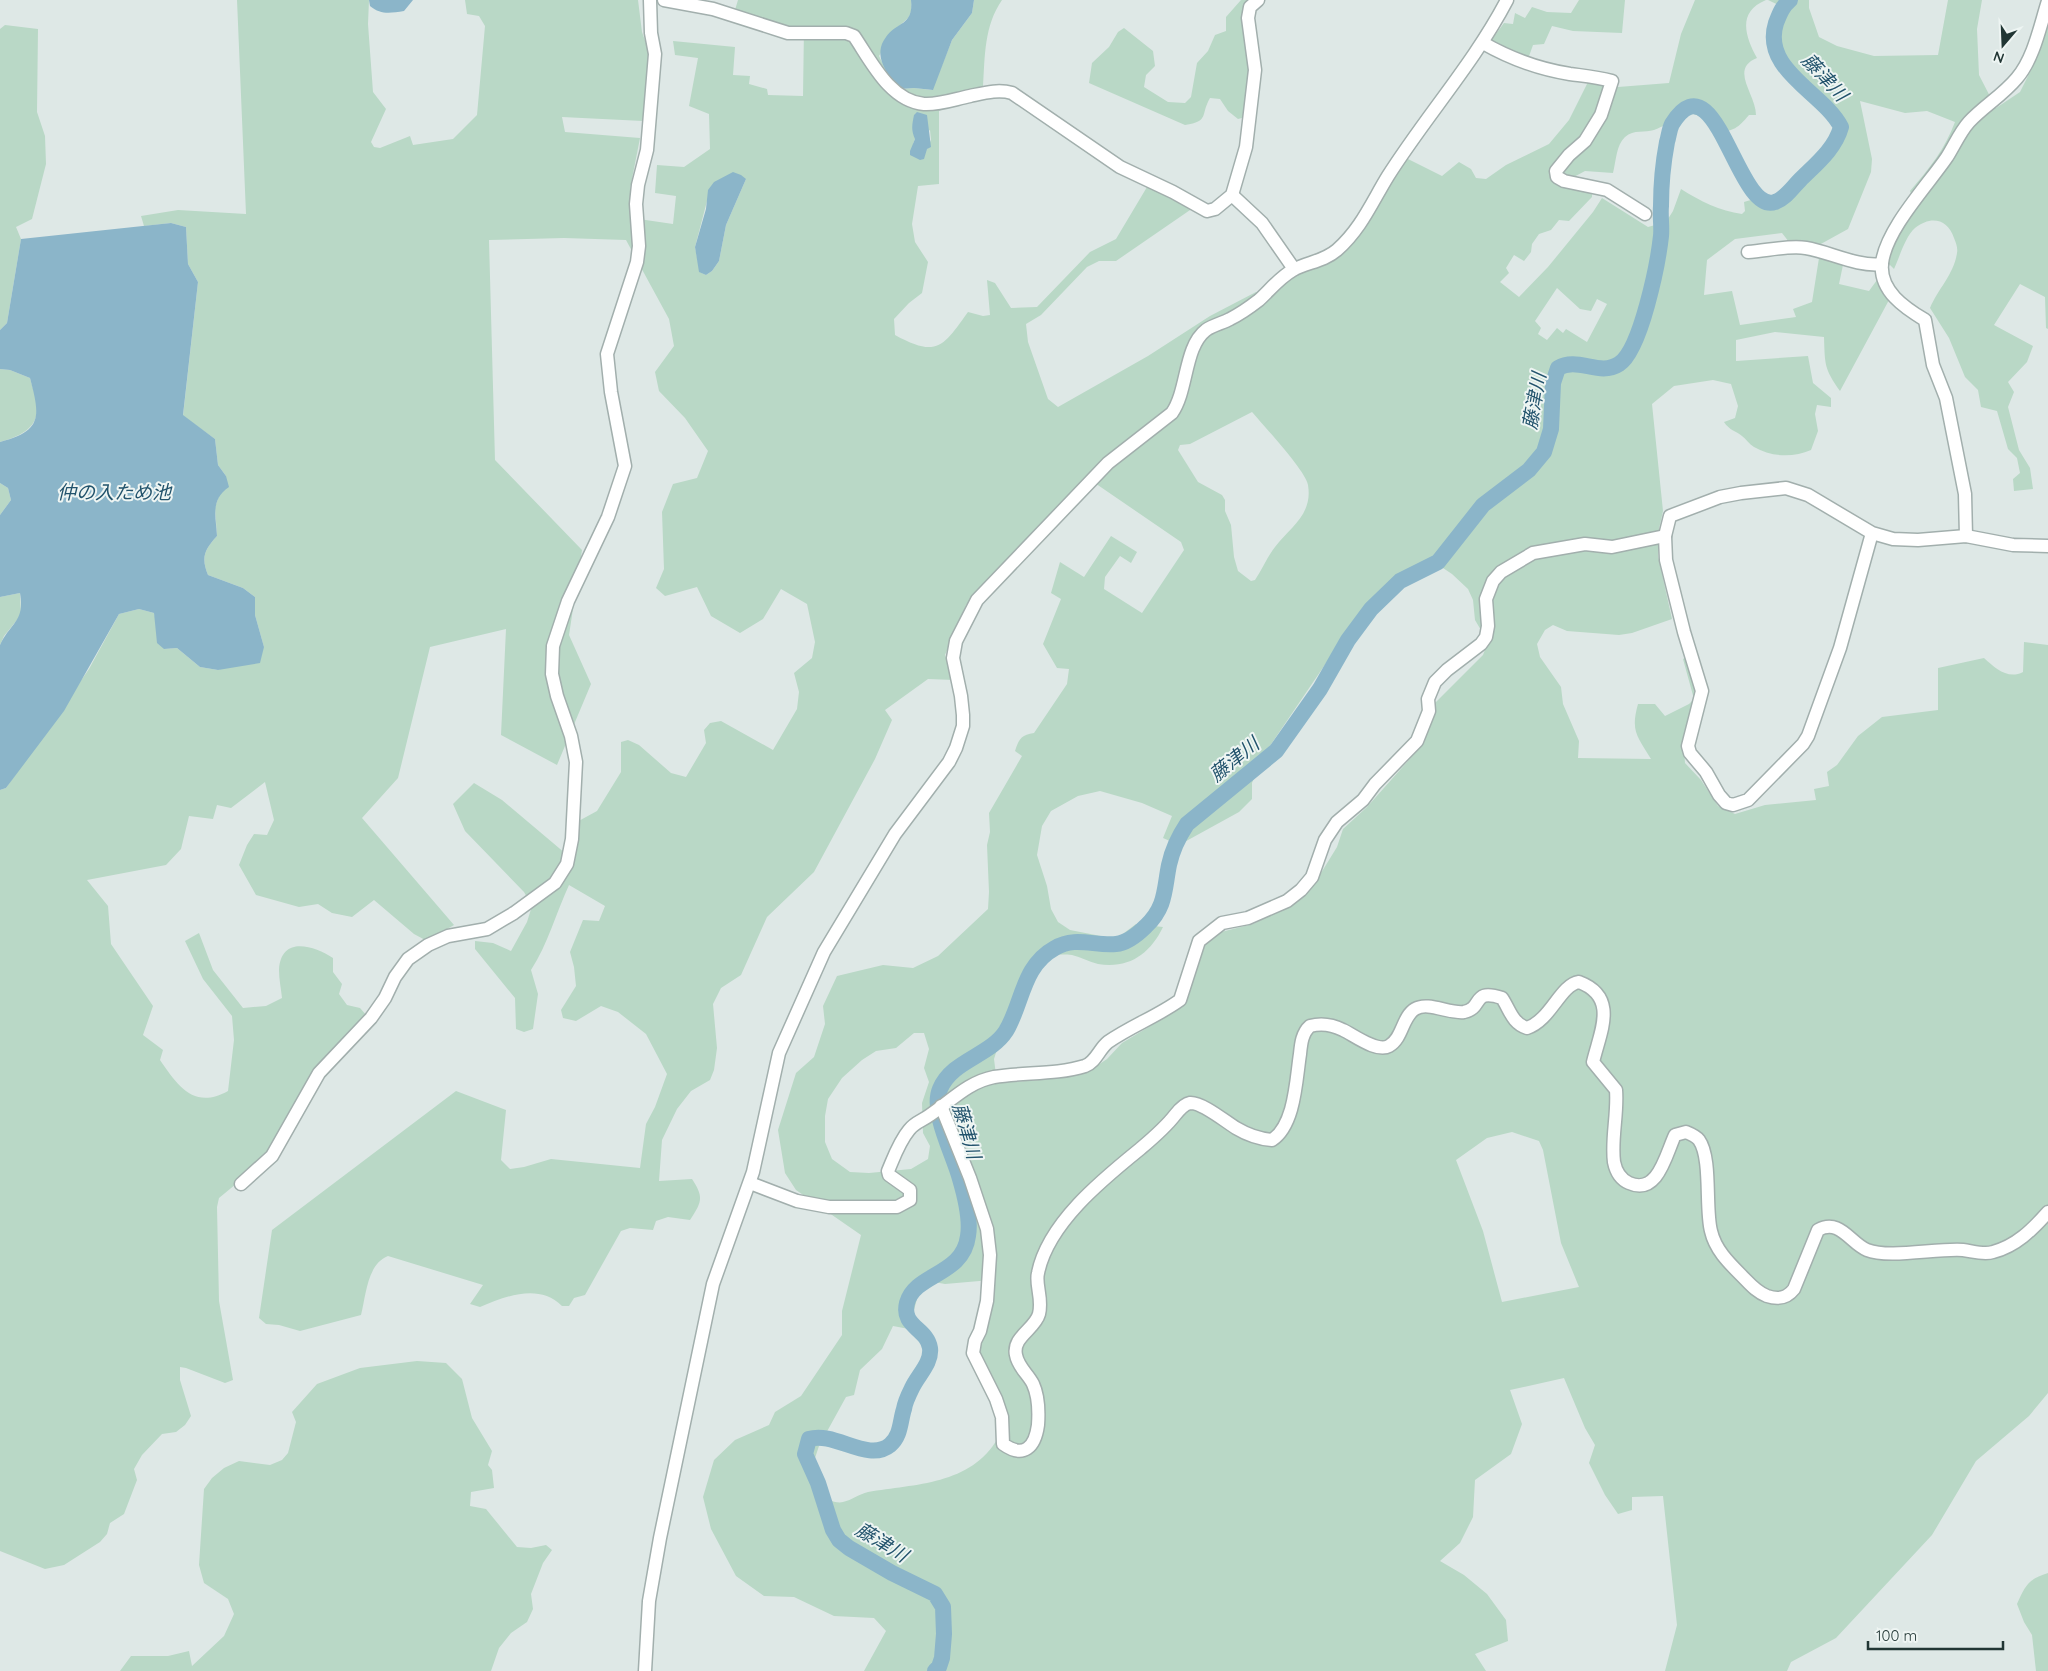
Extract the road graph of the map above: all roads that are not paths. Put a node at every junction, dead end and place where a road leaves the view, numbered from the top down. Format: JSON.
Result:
{"nodes":[{"id":1,"x":650,"y":0,"type":"edge"},
{"id":2,"x":664,"y":0,"type":"edge"},
{"id":3,"x":1258,"y":0,"type":"edge"},
{"id":4,"x":1507,"y":0,"type":"edge"},
{"id":5,"x":2048,"y":1,"type":"edge"},
{"id":6,"x":1483,"y":43,"type":"junction"},
{"id":7,"x":1232,"y":195,"type":"junction"},
{"id":8,"x":1645,"y":214,"type":"dead end"},
{"id":9,"x":1748,"y":252,"type":"dead end"},
{"id":10,"x":1882,"y":264,"type":"junction"},
{"id":11,"x":1294,"y":269,"type":"junction"},
{"id":12,"x":1872,"y":533,"type":"junction"},
{"id":13,"x":1665,"y":536,"type":"junction"},
{"id":14,"x":1966,"y":536,"type":"junction"},
{"id":15,"x":2048,"y":546,"type":"edge"},
{"id":16,"x":941,"y":1106,"type":"junction"},
{"id":17,"x":750,"y":1183,"type":"junction"},
{"id":18,"x":240,"y":1184,"type":"dead end"},
{"id":19,"x":2048,"y":1212,"type":"edge"},
{"id":20,"x":645,"y":1671,"type":"edge"}],
"edges":[{"from":1,"to":18,"type":"street"},
{"from":2,"to":7,"type":"street"},
{"from":3,"to":7,"type":"street"},
{"from":4,"to":6,"type":"street"},
{"from":5,"to":10,"type":"street"},
{"from":6,"to":8,"type":"street"},
{"from":6,"to":11,"type":"street"},
{"from":7,"to":11,"type":"street"},
{"from":9,"to":10,"type":"street"},
{"from":10,"to":14,"type":"street"},
{"from":11,"to":17,"type":"street"},
{"from":12,"to":13,"type":"street"},
{"from":12,"to":13,"type":"street"},
{"from":12,"to":14,"type":"street"},
{"from":13,"to":16,"type":"street"},
{"from":14,"to":15,"type":"street"},
{"from":16,"to":17,"type":"street"},
{"from":16,"to":19,"type":"street"},
{"from":17,"to":20,"type":"street"}]}
